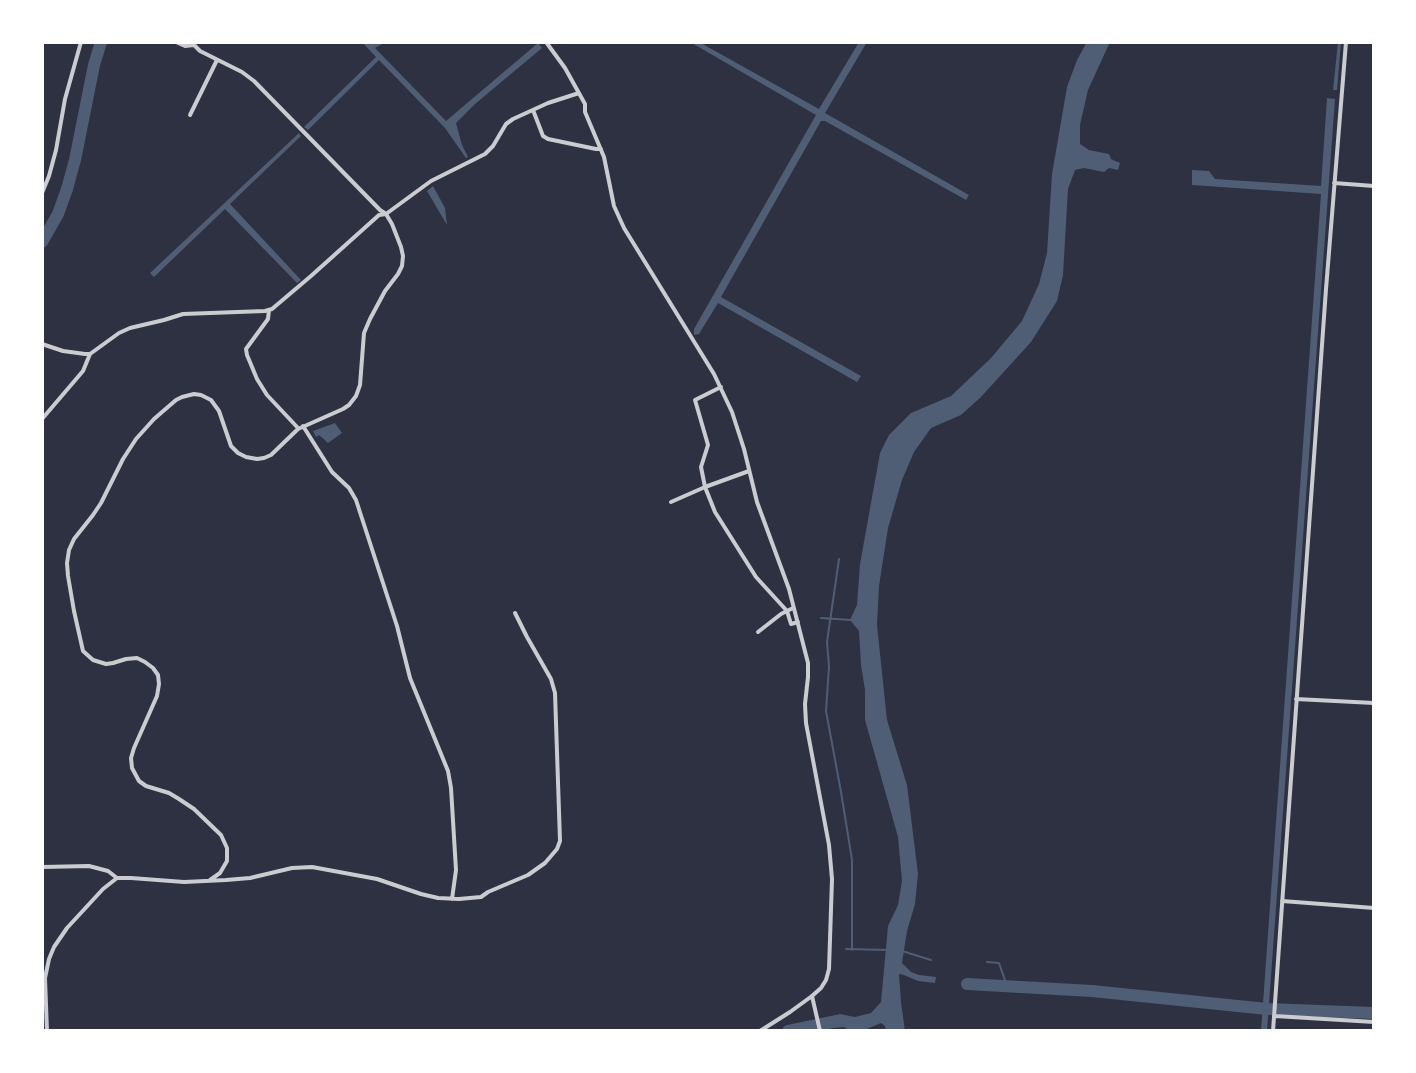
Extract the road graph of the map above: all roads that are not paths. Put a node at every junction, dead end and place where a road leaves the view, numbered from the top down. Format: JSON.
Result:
{"nodes":[{"id":1,"x":75,"y":42,"type":"edge"},
{"id":2,"x":81,"y":42,"type":"edge"},
{"id":3,"x":176,"y":42,"type":"edge"},
{"id":4,"x":546,"y":42,"type":"edge"},
{"id":5,"x":1346,"y":42,"type":"edge"},
{"id":6,"x":194,"y":44,"type":"edge"},
{"id":7,"x":78,"y":51,"type":"junction"},
{"id":8,"x":217,"y":60,"type":"junction"},
{"id":9,"x":579,"y":93,"type":"junction"},
{"id":10,"x":533,"y":110,"type":"junction"},
{"id":11,"x":190,"y":115,"type":"dead end"},
{"id":12,"x":601,"y":149,"type":"junction"},
{"id":13,"x":1334,"y":183,"type":"junction"},
{"id":14,"x":1374,"y":186,"type":"edge"},
{"id":15,"x":42,"y":193,"type":"edge"},
{"id":16,"x":386,"y":214,"type":"junction"},
{"id":17,"x":269,"y":310,"type":"junction"},
{"id":18,"x":42,"y":344,"type":"edge"},
{"id":19,"x":90,"y":354,"type":"junction"},
{"id":20,"x":721,"y":387,"type":"junction"},
{"id":21,"x":42,"y":419,"type":"edge"},
{"id":22,"x":301,"y":427,"type":"junction"},
{"id":23,"x":749,"y":471,"type":"junction"},
{"id":24,"x":705,"y":487,"type":"junction"},
{"id":25,"x":671,"y":502,"type":"dead end"},
{"id":26,"x":793,"y":608,"type":"junction"},
{"id":27,"x":787,"y":611,"type":"junction"},
{"id":28,"x":515,"y":613,"type":"dead end"},
{"id":29,"x":798,"y":622,"type":"junction"},
{"id":30,"x":758,"y":632,"type":"dead end"},
{"id":31,"x":1296,"y":699,"type":"junction"},
{"id":32,"x":1374,"y":703,"type":"edge"},
{"id":33,"x":42,"y":867,"type":"edge"},
{"id":34,"x":117,"y":878,"type":"junction"},
{"id":35,"x":210,"y":880,"type":"junction"},
{"id":36,"x":452,"y":899,"type":"junction"},
{"id":37,"x":1282,"y":901,"type":"junction"},
{"id":38,"x":1374,"y":908,"type":"edge"},
{"id":39,"x":812,"y":996,"type":"junction"},
{"id":40,"x":1275,"y":1016,"type":"junction"},
{"id":41,"x":1374,"y":1022,"type":"edge"},
{"id":42,"x":47,"y":1031,"type":"edge"},
{"id":43,"x":760,"y":1031,"type":"edge"},
{"id":44,"x":820,"y":1031,"type":"edge"},
{"id":45,"x":1273,"y":1031,"type":"edge"}],
"edges":[{"from":1,"to":7,"type":"street"},
{"from":2,"to":7,"type":"street"},
{"from":3,"to":6,"type":"street"},
{"from":4,"to":9,"type":"street"},
{"from":5,"to":13,"type":"street"},
{"from":6,"to":8,"type":"street"},
{"from":7,"to":15,"type":"street"},
{"from":8,"to":11,"type":"street"},
{"from":8,"to":16,"type":"street"},
{"from":9,"to":10,"type":"street"},
{"from":9,"to":12,"type":"street"},
{"from":10,"to":12,"type":"street"},
{"from":10,"to":16,"type":"street"},
{"from":12,"to":20,"type":"street"},
{"from":13,"to":14,"type":"street"},
{"from":13,"to":31,"type":"street"},
{"from":16,"to":17,"type":"street"},
{"from":16,"to":22,"type":"street"},
{"from":17,"to":19,"type":"street"},
{"from":17,"to":22,"type":"street"},
{"from":18,"to":19,"type":"street"},
{"from":19,"to":21,"type":"street"},
{"from":20,"to":23,"type":"street"},
{"from":20,"to":24,"type":"street"},
{"from":22,"to":35,"type":"street"},
{"from":22,"to":36,"type":"street"},
{"from":23,"to":24,"type":"street"},
{"from":23,"to":26,"type":"street"},
{"from":24,"to":25,"type":"street"},
{"from":24,"to":27,"type":"street"},
{"from":26,"to":27,"type":"street"},
{"from":26,"to":29,"type":"street"},
{"from":27,"to":29,"type":"street"},
{"from":27,"to":30,"type":"street"},
{"from":28,"to":36,"type":"street"},
{"from":29,"to":39,"type":"street"},
{"from":31,"to":32,"type":"street"},
{"from":31,"to":37,"type":"street"},
{"from":33,"to":34,"type":"street"},
{"from":34,"to":35,"type":"street"},
{"from":34,"to":42,"type":"street"},
{"from":35,"to":36,"type":"street"},
{"from":37,"to":38,"type":"street"},
{"from":37,"to":40,"type":"street"},
{"from":39,"to":43,"type":"street"},
{"from":39,"to":44,"type":"street"},
{"from":40,"to":41,"type":"street"},
{"from":40,"to":45,"type":"street"}]}
